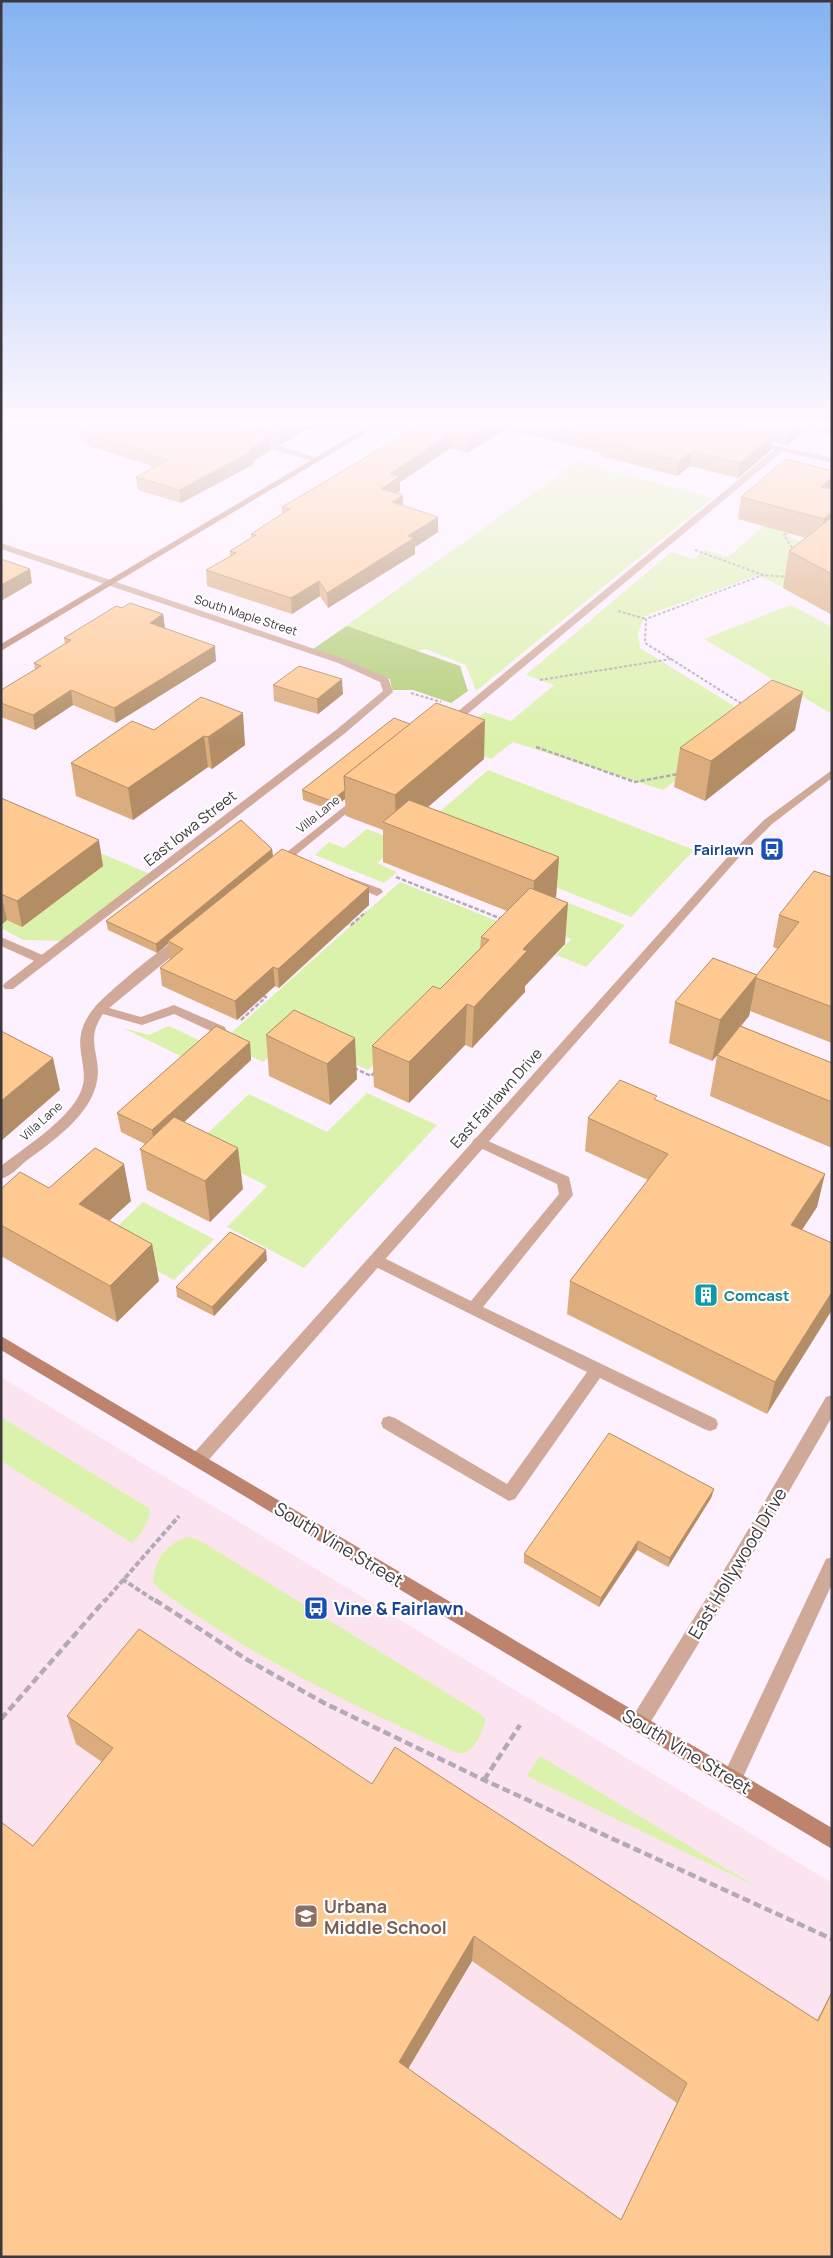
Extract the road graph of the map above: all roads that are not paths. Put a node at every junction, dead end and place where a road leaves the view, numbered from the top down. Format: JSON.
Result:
{"nodes":[{"id":1,"x":195,"y":532,"type":"edge"},
{"id":2,"x":680,"y":532,"type":"edge"},
{"id":3,"x":1,"y":546,"type":"edge"},
{"id":4,"x":111,"y":583,"type":"junction"},
{"id":5,"x":1,"y":648,"type":"edge"},
{"id":6,"x":388,"y":692,"type":"joint"},
{"id":7,"x":441,"y":730,"type":"edge"},
{"id":8,"x":832,"y":773,"type":"edge"},
{"id":9,"x":364,"y":794,"type":"edge"},
{"id":10,"x":265,"y":874,"type":"edge"},
{"id":11,"x":341,"y":878,"type":"edge"},
{"id":12,"x":377,"y":892,"type":"road end"},
{"id":13,"x":195,"y":931,"type":"edge"},
{"id":14,"x":1,"y":941,"type":"edge"},
{"id":15,"x":43,"y":960,"type":"junction"},
{"id":16,"x":9,"y":986,"type":"dead end"},
{"id":17,"x":102,"y":1010,"type":"junction"},
{"id":18,"x":220,"y":1030,"type":"edge"},
{"id":19,"x":479,"y":1142,"type":"junction"},
{"id":20,"x":1,"y":1174,"type":"edge"},
{"id":21,"x":375,"y":1260,"type":"junction"},
{"id":22,"x":472,"y":1309,"type":"junction"},
{"id":23,"x":1,"y":1342,"type":"edge"},
{"id":24,"x":597,"y":1370,"type":"junction"},
{"id":25,"x":832,"y":1402,"type":"edge"},
{"id":26,"x":389,"y":1423,"type":"dead end"},
{"id":27,"x":710,"y":1424,"type":"dead end"},
{"id":28,"x":199,"y":1459,"type":"junction"},
{"id":29,"x":832,"y":1565,"type":"edge"},
{"id":30,"x":640,"y":1722,"type":"junction"},
{"id":31,"x":732,"y":1779,"type":"junction"},
{"id":32,"x":832,"y":1839,"type":"edge"}],
"edges":[{"from":1,"to":4,"type":"main road"},
{"from":2,"to":7,"type":"street"},
{"from":3,"to":4,"type":"street","name":"South Maple Street"},
{"from":4,"to":5,"type":"main road"},
{"from":4,"to":6,"type":"street","name":"South Maple Street"},
{"from":6,"to":15,"type":"street","name":"East Iowa Street"},
{"from":8,"to":19,"type":"street","name":"East Fairlawn Drive"},
{"from":9,"to":10,"type":"street","name":"Villa Lane"},
{"from":11,"to":12,"type":"street"},
{"from":13,"to":17,"type":"street","name":"Villa Lane"},
{"from":14,"to":15,"type":"street"},
{"from":15,"to":16,"type":"street","name":"East Iowa Street"},
{"from":17,"to":18,"type":"street"},
{"from":17,"to":20,"type":"street","name":"Villa Lane"},
{"from":19,"to":21,"type":"street","name":"East Fairlawn Drive"},
{"from":19,"to":22,"type":"street"},
{"from":21,"to":22,"type":"street"},
{"from":21,"to":28,"type":"street","name":"East Fairlawn Drive"},
{"from":22,"to":24,"type":"street"},
{"from":23,"to":28,"type":"main road","name":"South Vine Street"},
{"from":24,"to":26,"type":"street"},
{"from":24,"to":27,"type":"street"},
{"from":25,"to":30,"type":"street","name":"East Hollywood Drive"},
{"from":28,"to":30,"type":"main road","name":"South Vine Street"},
{"from":29,"to":31,"type":"street"},
{"from":30,"to":31,"type":"main road","name":"South Vine Street"},
{"from":31,"to":32,"type":"main road","name":"South Vine Street"}]}
